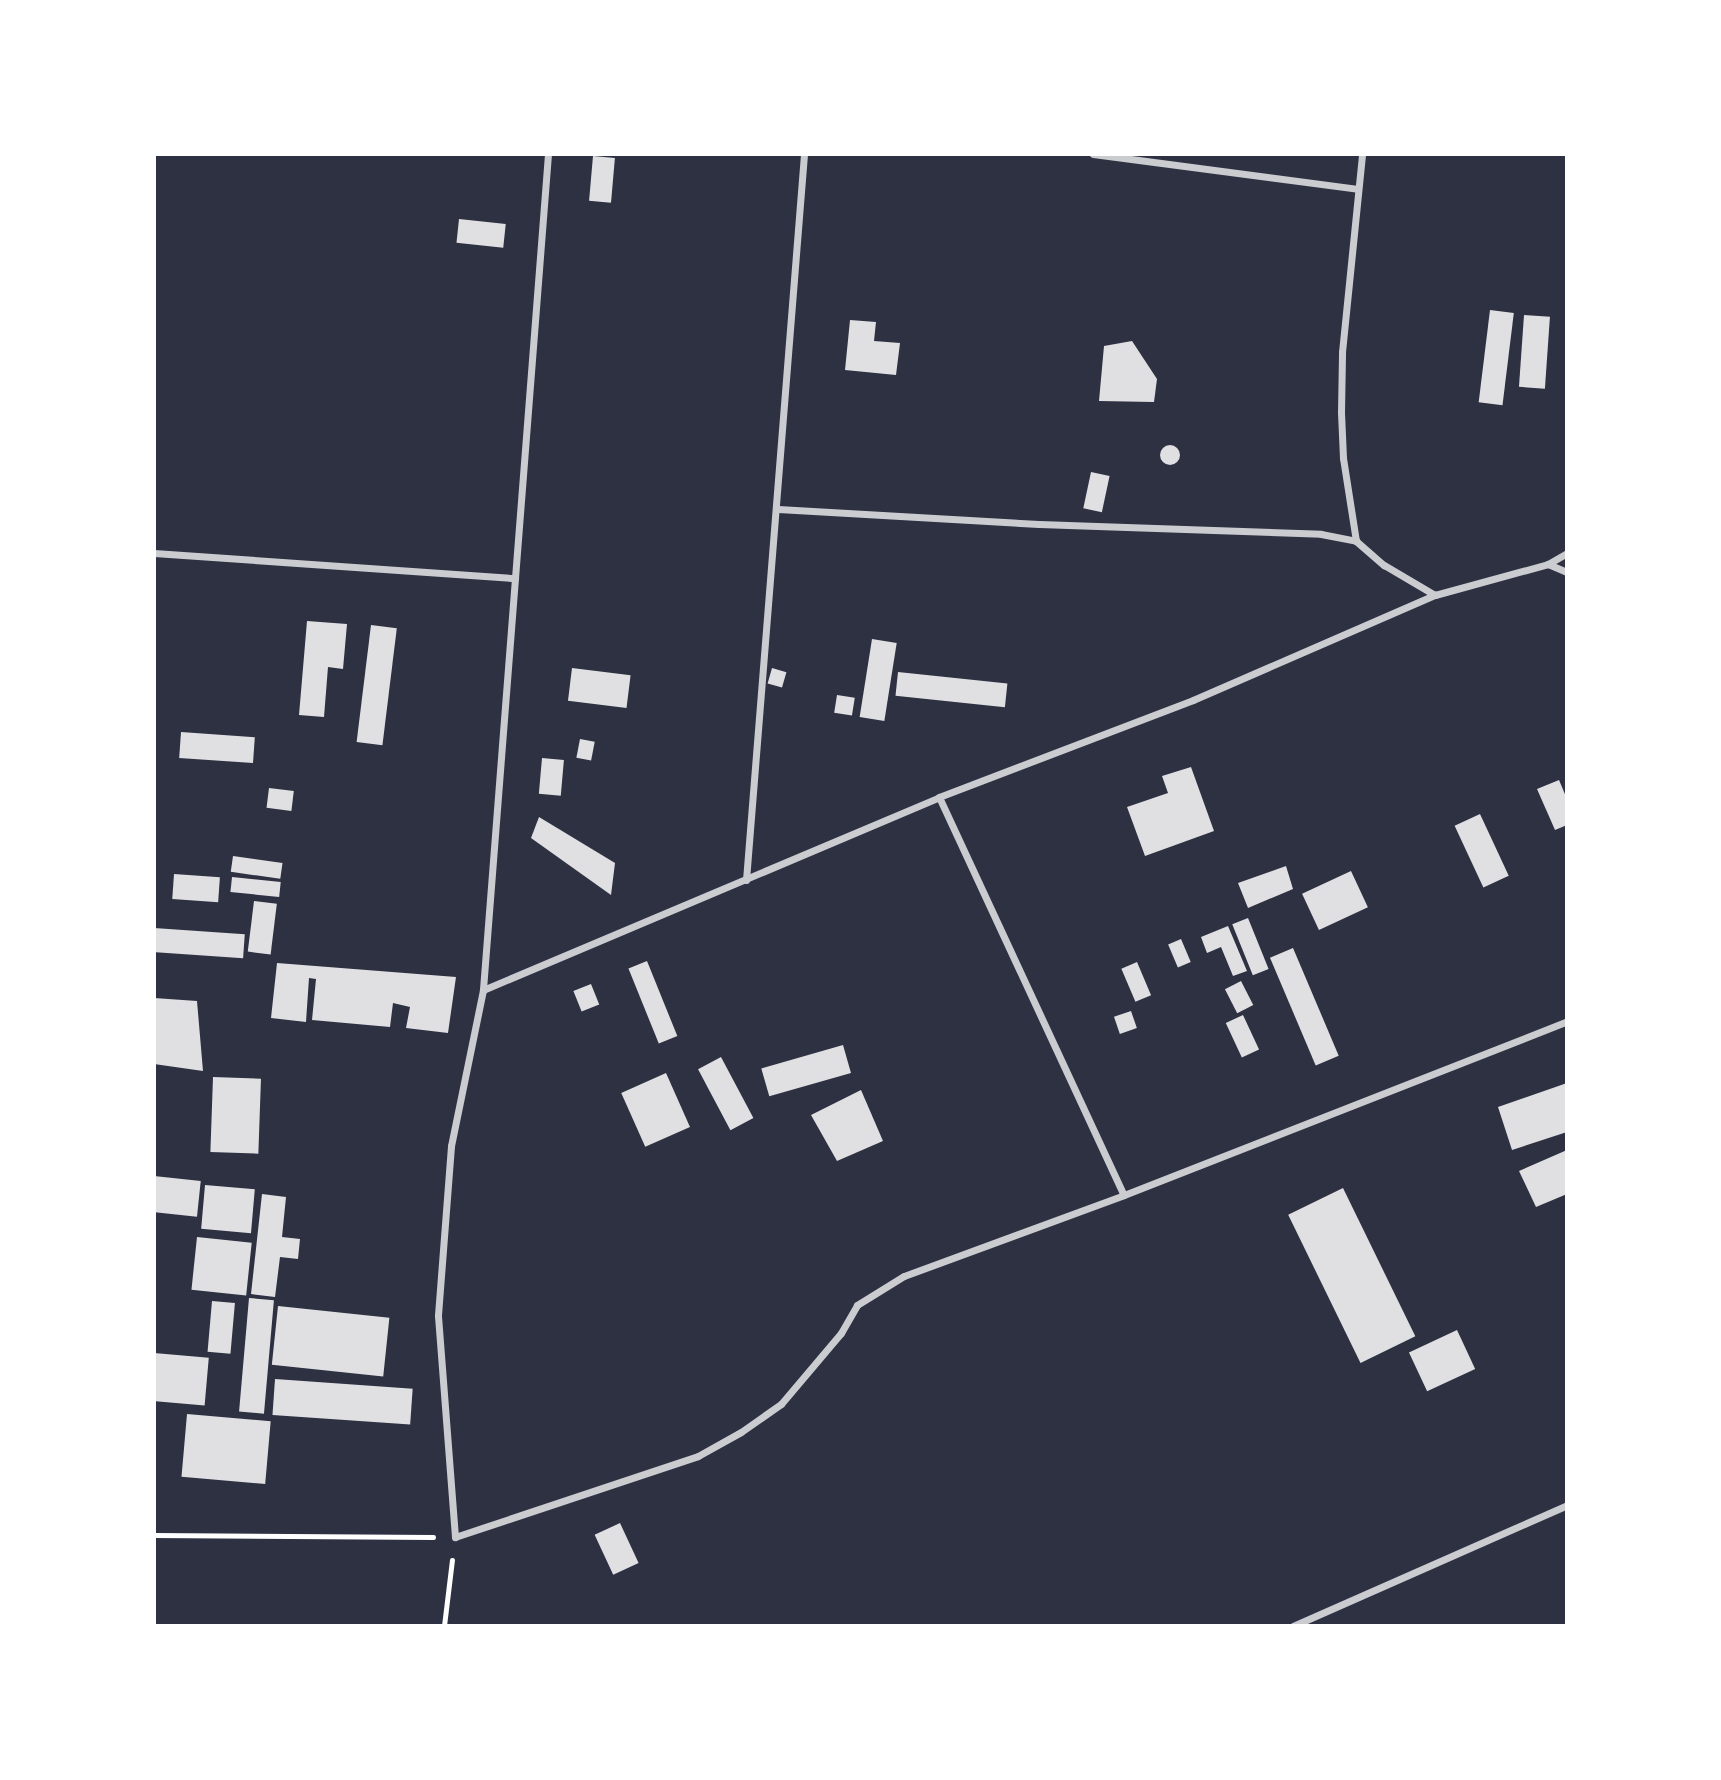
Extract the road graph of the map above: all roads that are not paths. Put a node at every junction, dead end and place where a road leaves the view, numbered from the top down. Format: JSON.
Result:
{"nodes":[{"id":1,"x":548,"y":154,"type":"edge"},
{"id":2,"x":804,"y":154,"type":"edge"},
{"id":3,"x":1093,"y":154,"type":"edge"},
{"id":4,"x":1362,"y":154,"type":"edge"},
{"id":5,"x":1358,"y":189,"type":"junction"},
{"id":6,"x":778,"y":509,"type":"junction"},
{"id":7,"x":1356,"y":541,"type":"junction"},
{"id":8,"x":154,"y":553,"type":"edge"},
{"id":9,"x":1567,"y":553,"type":"edge"},
{"id":10,"x":1548,"y":564,"type":"junction"},
{"id":11,"x":1567,"y":572,"type":"edge"},
{"id":12,"x":515,"y":578,"type":"junction"},
{"id":13,"x":1435,"y":596,"type":"junction"},
{"id":14,"x":939,"y":797,"type":"junction"},
{"id":15,"x":746,"y":880,"type":"junction"},
{"id":16,"x":483,"y":990,"type":"junction"},
{"id":17,"x":1567,"y":1021,"type":"edge"},
{"id":18,"x":1124,"y":1195,"type":"junction"},
{"id":19,"x":1567,"y":1505,"type":"edge"},
{"id":20,"x":1294,"y":1626,"type":"edge"}],
"edges":[{"from":1,"to":12,"type":"street"},
{"from":2,"to":6,"type":"street"},
{"from":3,"to":5,"type":"street"},
{"from":4,"to":5,"type":"street"},
{"from":5,"to":7,"type":"street"},
{"from":6,"to":7,"type":"street"},
{"from":6,"to":15,"type":"street"},
{"from":7,"to":13,"type":"street"},
{"from":8,"to":12,"type":"street"},
{"from":9,"to":10,"type":"street"},
{"from":10,"to":11,"type":"street"},
{"from":10,"to":13,"type":"street"},
{"from":12,"to":16,"type":"street"},
{"from":13,"to":14,"type":"street"},
{"from":14,"to":15,"type":"street"},
{"from":14,"to":18,"type":"street"},
{"from":15,"to":16,"type":"street"},
{"from":16,"to":18,"type":"street"},
{"from":17,"to":18,"type":"street"},
{"from":19,"to":20,"type":"street"}]}
